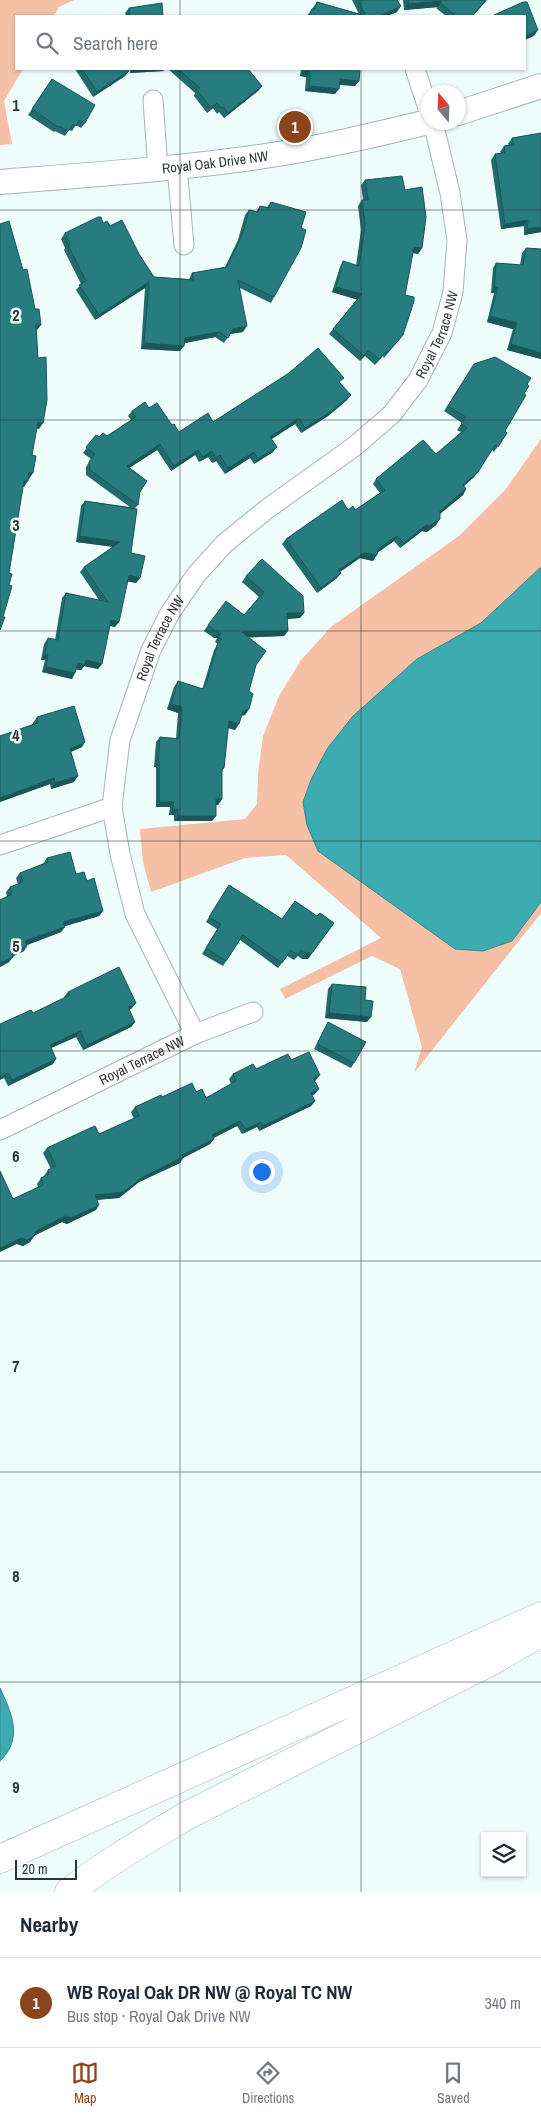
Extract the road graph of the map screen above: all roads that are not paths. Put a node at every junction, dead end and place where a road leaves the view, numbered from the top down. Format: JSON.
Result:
{"nodes":[{"id":1,"x":415,"y":70,"type":"edge"},
{"id":2,"x":541,"y":86,"type":"edge"},
{"id":3,"x":421,"y":87,"type":"edge"},
{"id":4,"x":153,"y":100,"type":"dead end"},
{"id":5,"x":466,"y":110,"type":"edge"},
{"id":6,"x":421,"y":124,"type":"edge"},
{"id":7,"x":436,"y":130,"type":"edge"},
{"id":8,"x":168,"y":168,"type":"junction"},
{"id":9,"x":0,"y":182,"type":"edge"},
{"id":10,"x":184,"y":245,"type":"dead end"},
{"id":11,"x":112,"y":807,"type":"junction"},
{"id":12,"x":0,"y":845,"type":"edge"},
{"id":13,"x":252,"y":1012,"type":"dead end"},
{"id":14,"x":195,"y":1034,"type":"junction"},
{"id":15,"x":0,"y":1130,"type":"edge"},
{"id":16,"x":541,"y":1616,"type":"edge"},
{"id":17,"x":541,"y":1633,"type":"edge"},
{"id":18,"x":0,"y":1859,"type":"edge"},
{"id":19,"x":69,"y":1892,"type":"edge"}],
"edges":[{"from":1,"to":3,"type":"street"},
{"from":2,"to":5,"type":"street"},
{"from":4,"to":8,"type":"street"},
{"from":6,"to":8,"type":"street","name":"Royal Oak Drive NW"},
{"from":7,"to":11,"type":"street","name":"Royal Terrace NW"},
{"from":8,"to":9,"type":"street","name":"Royal Oak Drive NW"},
{"from":8,"to":10,"type":"street"},
{"from":11,"to":12,"type":"street"},
{"from":11,"to":14,"type":"street","name":"Royal Terrace NW"},
{"from":13,"to":14,"type":"street"},
{"from":14,"to":15,"type":"street","name":"Royal Terrace NW"},
{"from":16,"to":18,"type":"highway"},
{"from":17,"to":19,"type":"highway"}]}
